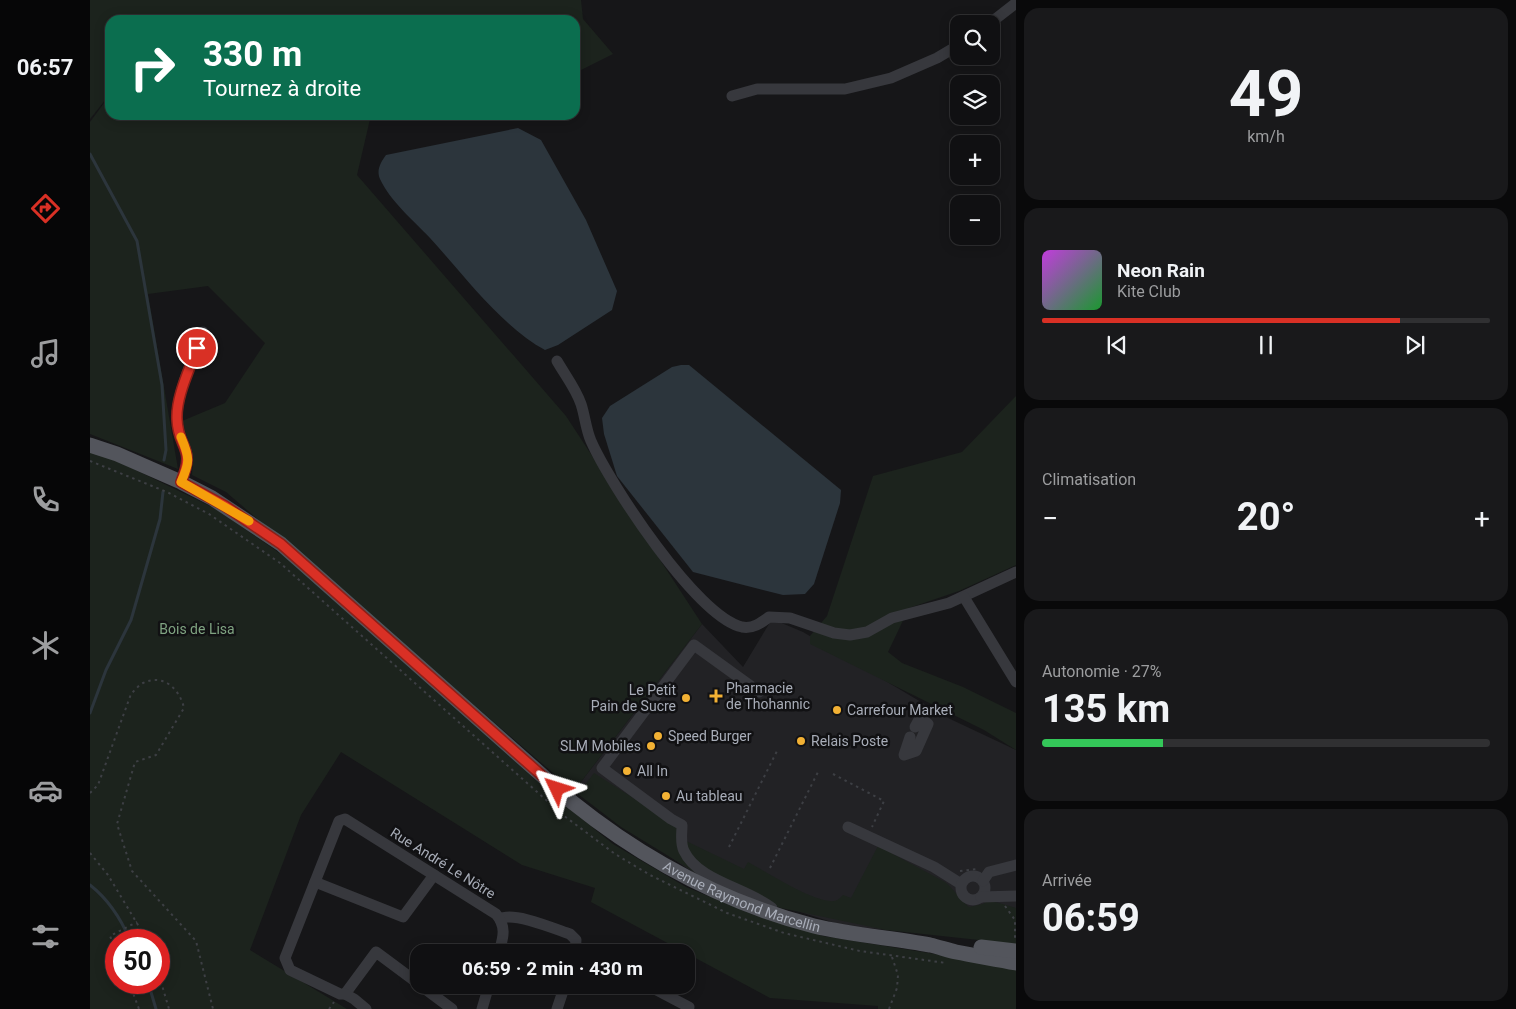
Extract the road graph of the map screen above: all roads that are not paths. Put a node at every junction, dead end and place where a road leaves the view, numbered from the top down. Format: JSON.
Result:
{"nodes":[{"id":1,"x":1016,"y":3,"type":"edge"},
{"id":2,"x":1000,"y":15,"type":"edge"},
{"id":3,"x":950,"y":50,"type":"edge"},
{"id":4,"x":732,"y":96,"type":"dead end"},
{"id":5,"x":203,"y":332,"type":"dead end"},
{"id":6,"x":558,"y":361,"type":"dead end"},
{"id":7,"x":90,"y":445,"type":"edge"},
{"id":8,"x":181,"y":482,"type":"junction"},
{"id":9,"x":1016,"y":572,"type":"edge"},
{"id":10,"x":964,"y":597,"type":"junction"},
{"id":11,"x":1016,"y":682,"type":"edge"},
{"id":12,"x":759,"y":692,"type":"dead end"},
{"id":13,"x":848,"y":827,"type":"dead end"},
{"id":14,"x":1016,"y":865,"type":"edge"},
{"id":15,"x":434,"y":875,"type":"junction"},
{"id":16,"x":982,"y":875,"type":"junction"},
{"id":17,"x":315,"y":882,"type":"junction"},
{"id":18,"x":961,"y":884,"type":"junction"},
{"id":19,"x":1016,"y":896,"type":"edge"},
{"id":20,"x":982,"y":897,"type":"junction"},
{"id":21,"x":783,"y":917,"type":"junction"},
{"id":22,"x":500,"y":919,"type":"junction"},
{"id":23,"x":501,"y":944,"type":"edge"},
{"id":24,"x":576,"y":944,"type":"edge"},
{"id":25,"x":932,"y":945,"type":"junction"},
{"id":26,"x":1016,"y":950,"type":"edge"},
{"id":27,"x":1016,"y":962,"type":"edge"},
{"id":28,"x":410,"y":978,"type":"edge"},
{"id":29,"x":345,"y":994,"type":"junction"},
{"id":30,"x":431,"y":994,"type":"edge"},
{"id":31,"x":487,"y":994,"type":"edge"},
{"id":32,"x":563,"y":994,"type":"edge"},
{"id":33,"x":664,"y":994,"type":"edge"},
{"id":34,"x":689,"y":1007,"type":"dead end"},
{"id":35,"x":366,"y":1009,"type":"edge"},
{"id":36,"x":452,"y":1009,"type":"edge"},
{"id":37,"x":482,"y":1009,"type":"edge"},
{"id":38,"x":559,"y":1009,"type":"edge"}],
"edges":[{"from":1,"to":2,"type":"street"},
{"from":3,"to":4,"type":"street"},
{"from":5,"to":8,"type":"street"},
{"from":6,"to":10,"type":"street"},
{"from":7,"to":8,"type":"main road","name":"Avenue Raymond Marcellin"},
{"from":8,"to":21,"type":"main road","name":"Avenue Raymond Marcellin"},
{"from":9,"to":10,"type":"street"},
{"from":10,"to":11,"type":"street"},
{"from":12,"to":21,"type":"street"},
{"from":13,"to":18,"type":"street"},
{"from":14,"to":16,"type":"street"},
{"from":15,"to":17,"type":"street"},
{"from":15,"to":17,"type":"street","name":"Rue André Le Nôtre"},
{"from":15,"to":22,"type":"street","name":"Rue André Le Nôtre"},
{"from":16,"to":18,"type":"street"},
{"from":16,"to":20,"type":"street"},
{"from":17,"to":29,"type":"street"},
{"from":18,"to":20,"type":"street"},
{"from":19,"to":20,"type":"street"},
{"from":21,"to":25,"type":"main road","name":"Avenue Raymond Marcellin"},
{"from":22,"to":23,"type":"street","name":"Rue André Le Nôtre"},
{"from":22,"to":24,"type":"street"},
{"from":25,"to":26,"type":"main road","name":"Avenue Raymond Marcellin"},
{"from":25,"to":27,"type":"main road","name":"Avenue Raymond Marcellin"},
{"from":28,"to":29,"type":"street"},
{"from":29,"to":35,"type":"street"},
{"from":30,"to":36,"type":"street"},
{"from":31,"to":37,"type":"street"},
{"from":32,"to":38,"type":"street"},
{"from":33,"to":34,"type":"street"}]}
